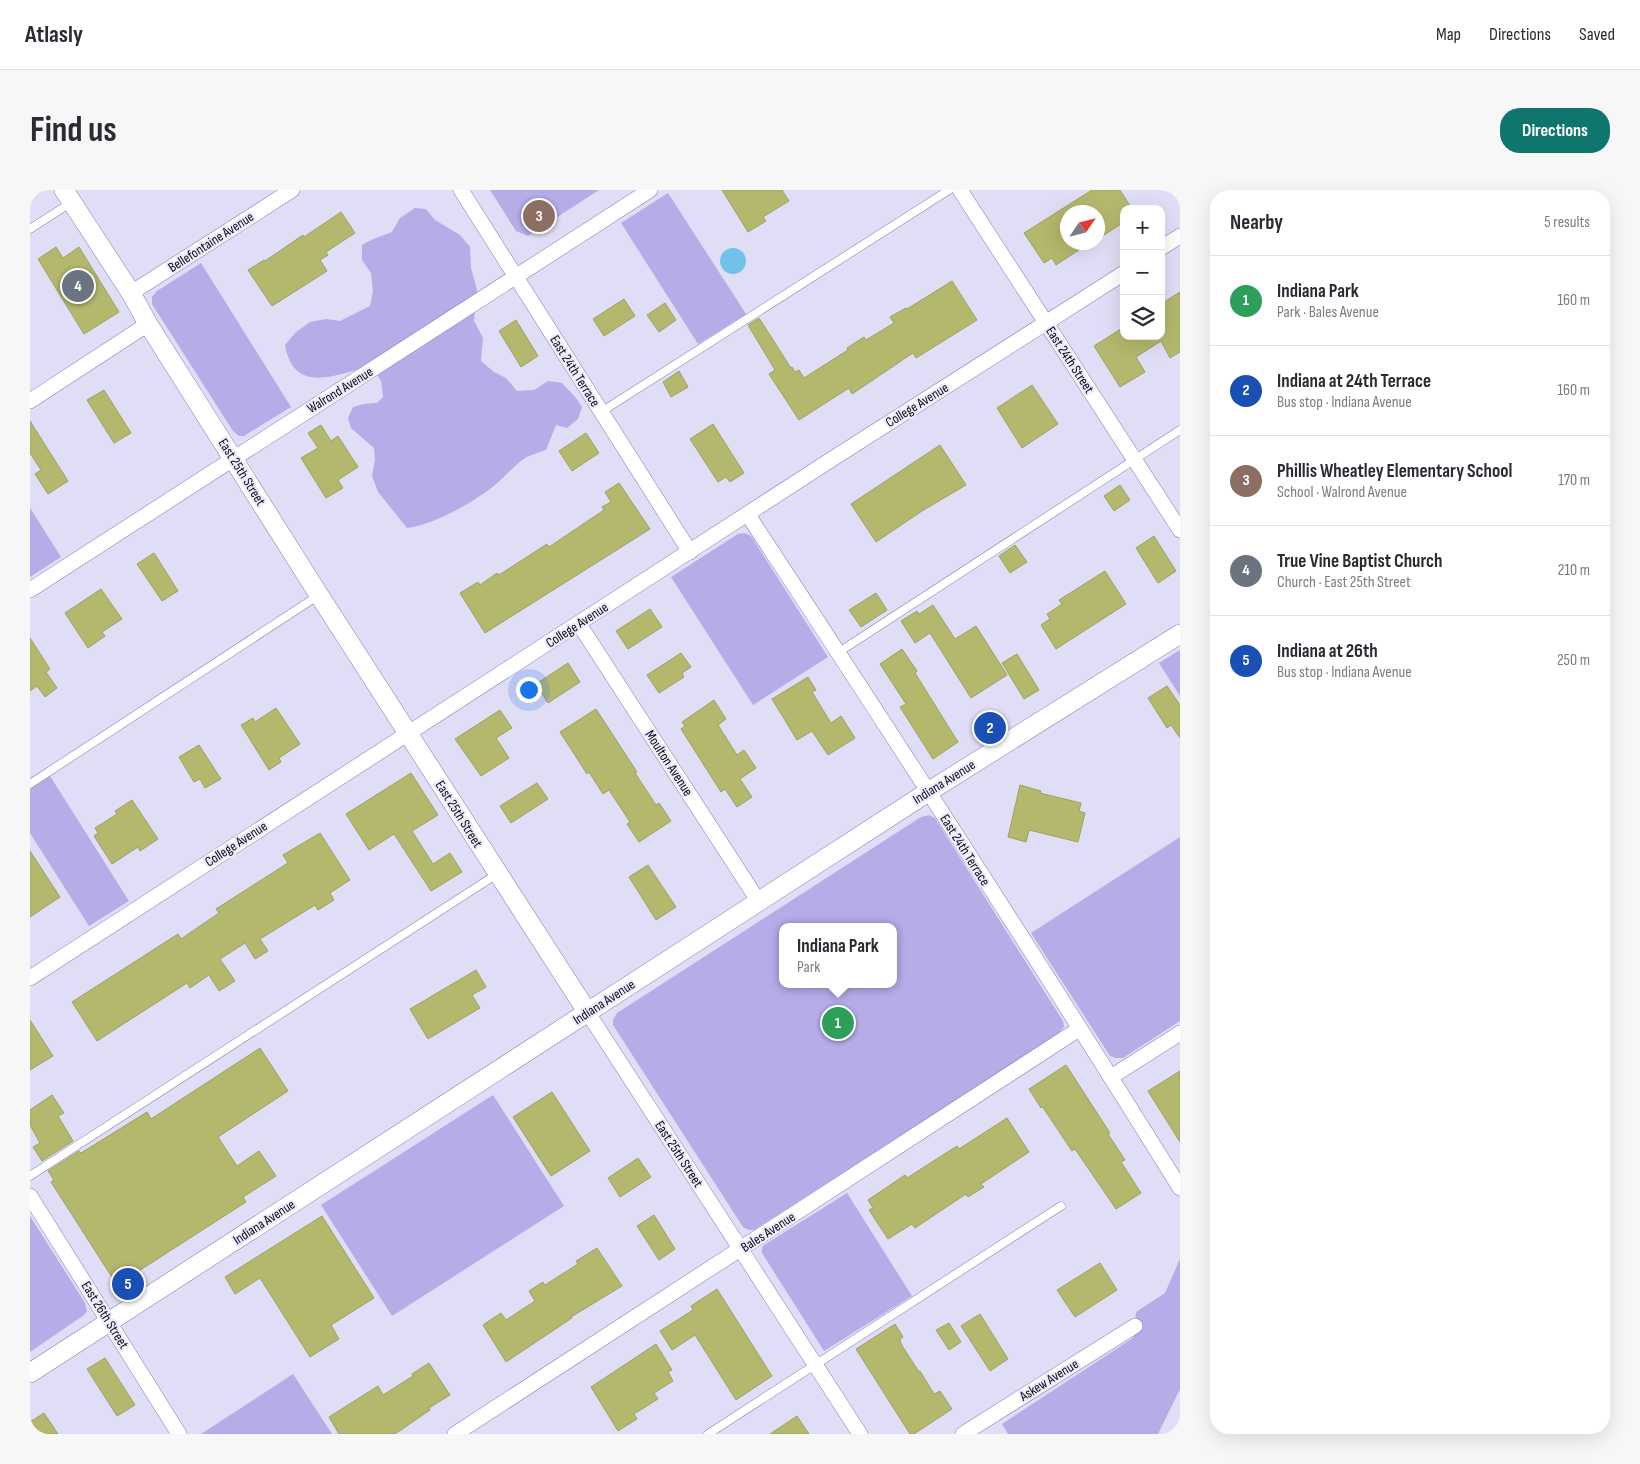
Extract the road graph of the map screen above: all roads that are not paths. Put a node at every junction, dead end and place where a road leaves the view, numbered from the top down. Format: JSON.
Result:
{"nodes":[{"id":1,"x":292,"y":190,"type":"edge"},
{"id":2,"x":461,"y":190,"type":"edge"},
{"id":3,"x":650,"y":190,"type":"edge"},
{"id":4,"x":949,"y":190,"type":"edge"},
{"id":5,"x":960,"y":190,"type":"edge"},
{"id":6,"x":68,"y":196,"type":"edge"},
{"id":7,"x":30,"y":228,"type":"edge"},
{"id":8,"x":1180,"y":236,"type":"edge"},
{"id":9,"x":1165,"y":245,"type":"edge"},
{"id":10,"x":1120,"y":276,"type":"edge"},
{"id":11,"x":516,"y":278,"type":"junction"},
{"id":12,"x":131,"y":293,"type":"junction"},
{"id":13,"x":1046,"y":323,"type":"junction"},
{"id":14,"x":148,"y":324,"type":"junction"},
{"id":15,"x":30,"y":401,"type":"edge"},
{"id":16,"x":601,"y":412,"type":"junction"},
{"id":17,"x":1180,"y":430,"type":"edge"},
{"id":18,"x":233,"y":458,"type":"junction"},
{"id":19,"x":1134,"y":459,"type":"junction"},
{"id":20,"x":748,"y":515,"type":"junction"},
{"id":21,"x":1180,"y":530,"type":"edge"},
{"id":22,"x":690,"y":552,"type":"junction"},
{"id":23,"x":30,"y":590,"type":"edge"},
{"id":24,"x":318,"y":594,"type":"junction"},
{"id":25,"x":579,"y":624,"type":"junction"},
{"id":26,"x":1180,"y":634,"type":"edge"},
{"id":27,"x":838,"y":652,"type":"junction"},
{"id":28,"x":408,"y":733,"type":"junction"},
{"id":29,"x":30,"y":784,"type":"edge"},
{"id":30,"x":928,"y":792,"type":"junction"},
{"id":31,"x":497,"y":874,"type":"junction"},
{"id":32,"x":759,"y":902,"type":"junction"},
{"id":33,"x":30,"y":978,"type":"edge"},
{"id":34,"x":588,"y":1013,"type":"junction"},
{"id":35,"x":1079,"y":1029,"type":"junction"},
{"id":36,"x":1180,"y":1033,"type":"edge"},
{"id":37,"x":1111,"y":1077,"type":"junction"},
{"id":38,"x":30,"y":1176,"type":"edge"},
{"id":39,"x":1180,"y":1188,"type":"edge"},
{"id":40,"x":30,"y":1196,"type":"edge"},
{"id":41,"x":1061,"y":1206,"type":"dead end"},
{"id":42,"x":740,"y":1250,"type":"junction"},
{"id":43,"x":109,"y":1322,"type":"junction"},
{"id":44,"x":1135,"y":1326,"type":"dead end"},
{"id":45,"x":816,"y":1364,"type":"junction"},
{"id":46,"x":30,"y":1373,"type":"edge"},
{"id":47,"x":179,"y":1434,"type":"edge"},
{"id":48,"x":455,"y":1434,"type":"edge"},
{"id":49,"x":708,"y":1434,"type":"edge"},
{"id":50,"x":860,"y":1434,"type":"edge"},
{"id":51,"x":964,"y":1434,"type":"edge"}],
"edges":[{"from":1,"to":12,"type":"street","name":"Bellefontaine Avenue"},
{"from":2,"to":11,"type":"street","name":"East 24th Terrace"},
{"from":3,"to":11,"type":"street","name":"Walrond Avenue"},
{"from":4,"to":16,"type":"lane"},
{"from":5,"to":13,"type":"street","name":"East 24th Street"},
{"from":6,"to":7,"type":"lane"},
{"from":6,"to":12,"type":"street","name":"East 25th Street"},
{"from":8,"to":9,"type":"street"},
{"from":10,"to":13,"type":"street","name":"College Avenue"},
{"from":11,"to":16,"type":"street","name":"East 24th Terrace"},
{"from":11,"to":18,"type":"street","name":"Walrond Avenue"},
{"from":12,"to":14,"type":"street","name":"East 25th Street"},
{"from":13,"to":19,"type":"street","name":"East 24th Street"},
{"from":13,"to":20,"type":"street","name":"College Avenue"},
{"from":14,"to":15,"type":"street"},
{"from":14,"to":18,"type":"street","name":"East 25th Street"},
{"from":16,"to":22,"type":"street","name":"East 24th Terrace"},
{"from":17,"to":19,"type":"lane"},
{"from":18,"to":23,"type":"street","name":"Walrond Avenue"},
{"from":18,"to":24,"type":"street","name":"East 25th Street"},
{"from":19,"to":21,"type":"street","name":"East 24th Street"},
{"from":19,"to":27,"type":"lane"},
{"from":20,"to":22,"type":"street","name":"College Avenue"},
{"from":20,"to":27,"type":"street","name":"East 24th Terrace"},
{"from":22,"to":25,"type":"street","name":"College Avenue"},
{"from":24,"to":28,"type":"street","name":"East 25th Street"},
{"from":24,"to":29,"type":"lane"},
{"from":25,"to":28,"type":"street","name":"College Avenue"},
{"from":25,"to":32,"type":"street","name":"Moulton Avenue"},
{"from":26,"to":30,"type":"street","name":"Indiana Avenue"},
{"from":27,"to":30,"type":"street","name":"East 24th Terrace"},
{"from":28,"to":31,"type":"street","name":"East 25th Street"},
{"from":28,"to":33,"type":"street","name":"College Avenue"},
{"from":30,"to":32,"type":"street","name":"Indiana Avenue"},
{"from":30,"to":35,"type":"street","name":"East 24th Terrace"},
{"from":31,"to":34,"type":"street","name":"East 25th Street"},
{"from":31,"to":38,"type":"lane"},
{"from":32,"to":34,"type":"street","name":"Indiana Avenue"},
{"from":34,"to":42,"type":"street","name":"East 25th Street"},
{"from":34,"to":43,"type":"street","name":"Indiana Avenue"},
{"from":35,"to":37,"type":"street","name":"East 24th Terrace"},
{"from":35,"to":42,"type":"street","name":"Bales Avenue"},
{"from":36,"to":37,"type":"street"},
{"from":37,"to":39,"type":"street","name":"East 24th Terrace"},
{"from":40,"to":43,"type":"street","name":"East 26th Street"},
{"from":41,"to":45,"type":"lane"},
{"from":42,"to":45,"type":"street","name":"East 25th Street"},
{"from":42,"to":48,"type":"street","name":"Bales Avenue"},
{"from":43,"to":46,"type":"street","name":"Indiana Avenue"},
{"from":43,"to":47,"type":"street","name":"East 26th Street"},
{"from":44,"to":51,"type":"street","name":"Askew Avenue"},
{"from":45,"to":49,"type":"lane"},
{"from":45,"to":50,"type":"street","name":"East 25th Street"}]}
